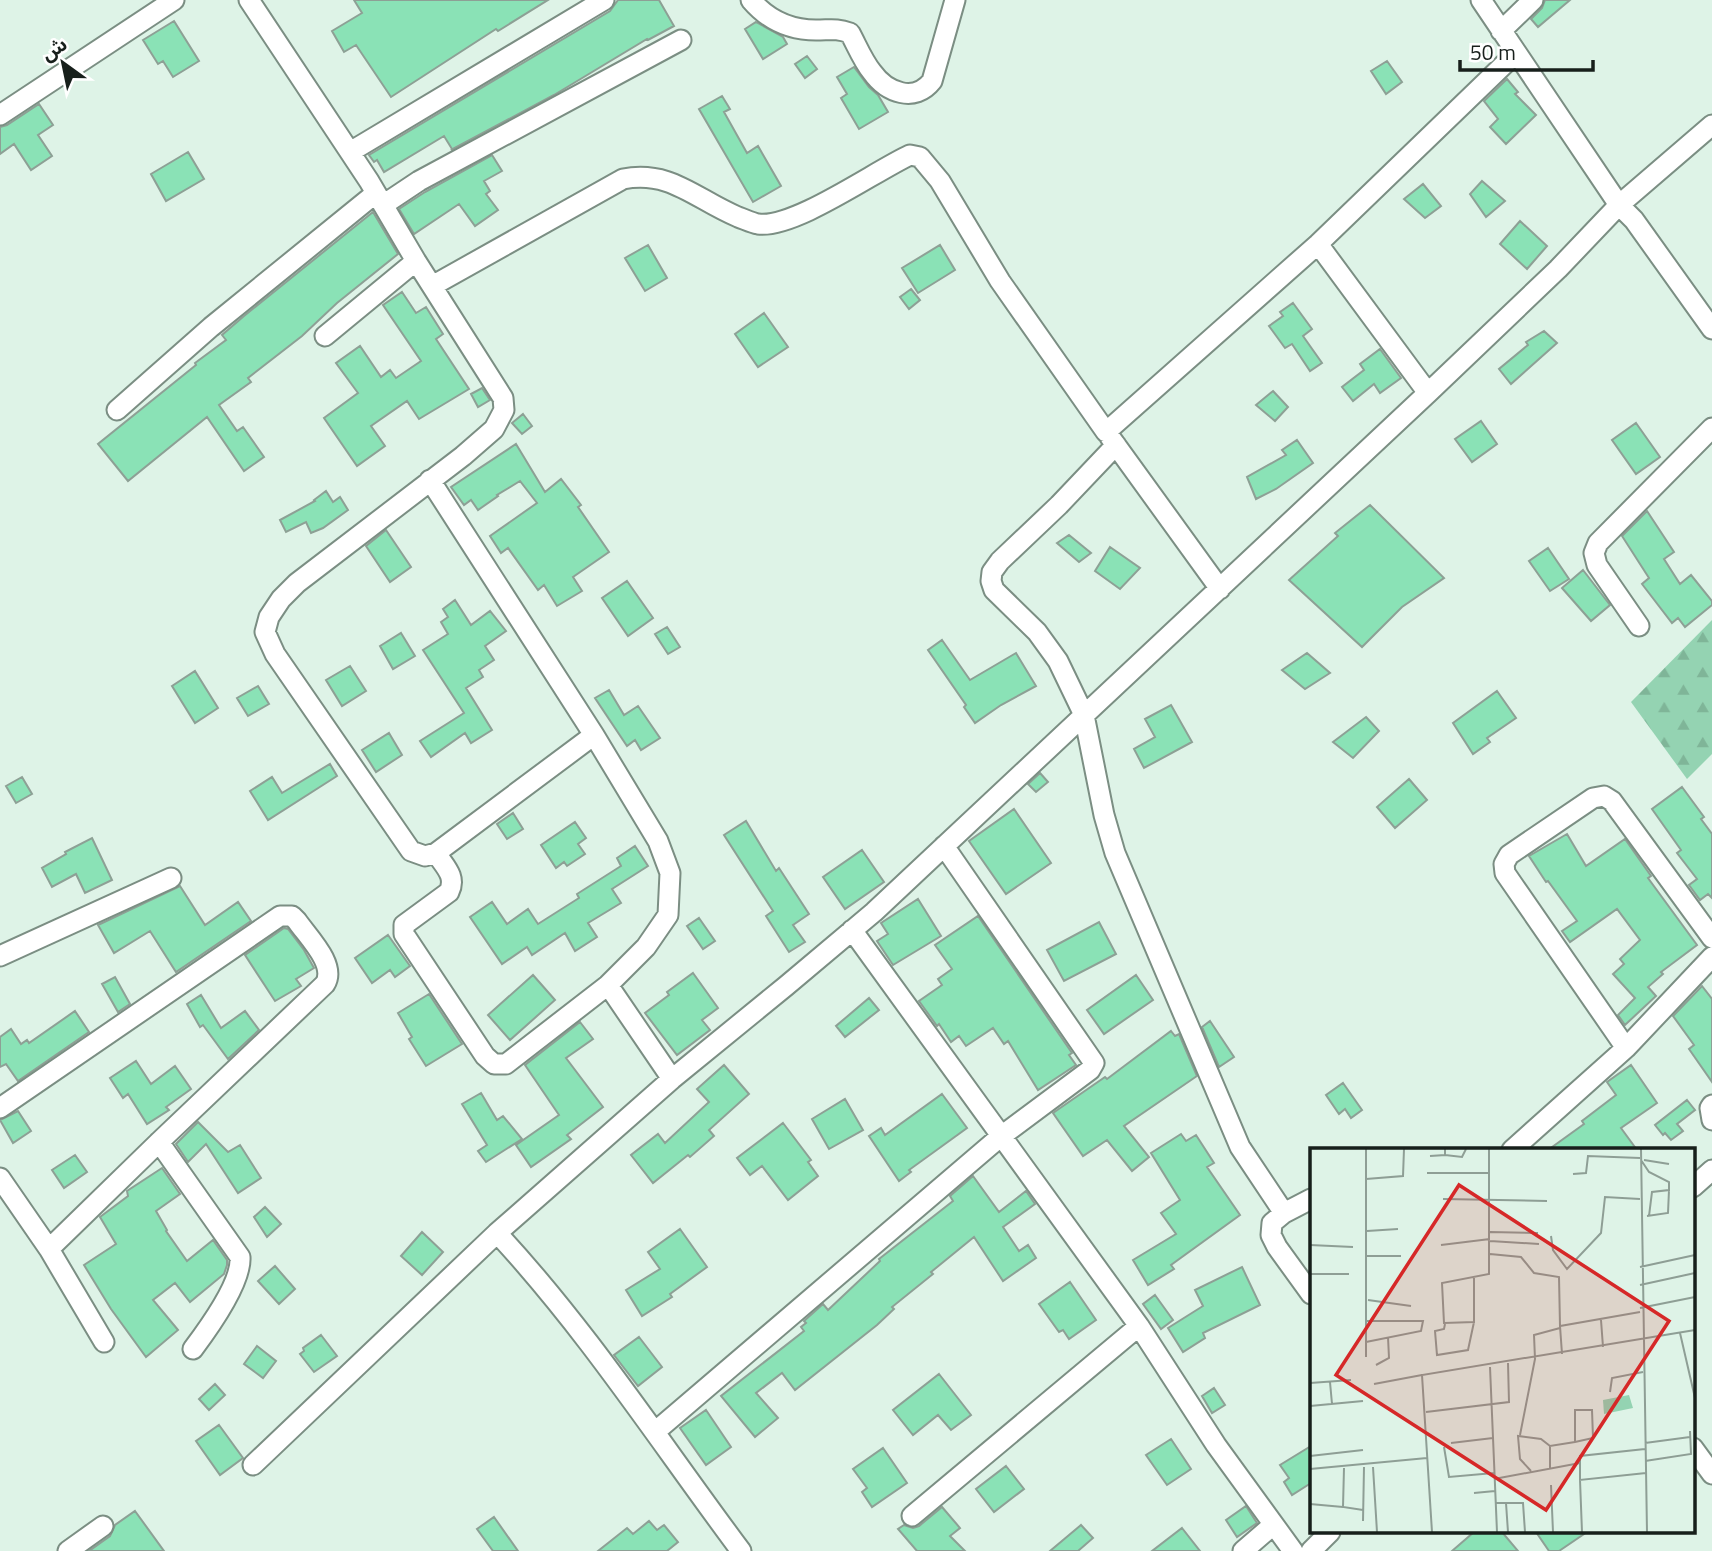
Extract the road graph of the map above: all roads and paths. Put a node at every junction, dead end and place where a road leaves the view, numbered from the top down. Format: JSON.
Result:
{"nodes":[{"id":1,"x":173,"y":0,"type":"edge"},
{"id":2,"x":248,"y":0,"type":"edge"},
{"id":3,"x":604,"y":0,"type":"edge"},
{"id":4,"x":751,"y":0,"type":"edge"},
{"id":5,"x":955,"y":0,"type":"edge"},
{"id":6,"x":1481,"y":0,"type":"edge"},
{"id":7,"x":1533,"y":0,"type":"edge"},
{"id":8,"x":1502,"y":31,"type":"junction"},
{"id":9,"x":681,"y":40,"type":"dead end"},
{"id":10,"x":1516,"y":53,"type":"junction"},
{"id":11,"x":0,"y":115,"type":"edge"},
{"id":12,"x":1712,"y":125,"type":"edge"},
{"id":13,"x":350,"y":152,"type":"junction"},
{"id":14,"x":380,"y":199,"type":"junction"},
{"id":15,"x":1619,"y":205,"type":"junction"},
{"id":16,"x":1318,"y":244,"type":"junction"},
{"id":17,"x":415,"y":261,"type":"junction"},
{"id":18,"x":432,"y":286,"type":"junction"},
{"id":19,"x":1712,"y":329,"type":"edge"},
{"id":20,"x":326,"y":336,"type":"dead end"},
{"id":21,"x":1428,"y":393,"type":"junction"},
{"id":22,"x":117,"y":410,"type":"dead end"},
{"id":23,"x":1712,"y":428,"type":"edge"},
{"id":24,"x":1111,"y":438,"type":"junction"},
{"id":25,"x":430,"y":480,"type":"junction"},
{"id":26,"x":1220,"y":589,"type":"junction"},
{"id":27,"x":1639,"y":625,"type":"dead end"},
{"id":28,"x":1084,"y":715,"type":"junction"},
{"id":29,"x":594,"y":735,"type":"junction"},
{"id":30,"x":944,"y":846,"type":"junction"},
{"id":31,"x":436,"y":853,"type":"junction"},
{"id":32,"x":171,"y":878,"type":"dead end"},
{"id":33,"x":852,"y":930,"type":"junction"},
{"id":34,"x":1712,"y":938,"type":"edge"},
{"id":35,"x":0,"y":956,"type":"edge"},
{"id":36,"x":1712,"y":957,"type":"edge"},
{"id":37,"x":608,"y":985,"type":"junction"},
{"id":38,"x":1626,"y":1048,"type":"junction"},
{"id":39,"x":672,"y":1079,"type":"junction"},
{"id":40,"x":1712,"y":1105,"type":"edge"},
{"id":41,"x":0,"y":1108,"type":"edge"},
{"id":42,"x":1712,"y":1120,"type":"edge"},
{"id":43,"x":1000,"y":1137,"type":"junction"},
{"id":44,"x":159,"y":1142,"type":"junction"},
{"id":45,"x":1515,"y":1148,"type":"edge"},
{"id":46,"x":1712,"y":1170,"type":"edge"},
{"id":47,"x":0,"y":1178,"type":"edge"},
{"id":48,"x":1694,"y":1186,"type":"edge"},
{"id":49,"x":1310,"y":1200,"type":"edge"},
{"id":50,"x":1284,"y":1213,"type":"junction"},
{"id":51,"x":497,"y":1233,"type":"junction"},
{"id":52,"x":49,"y":1250,"type":"junction"},
{"id":53,"x":1310,"y":1293,"type":"edge"},
{"id":54,"x":1139,"y":1326,"type":"junction"},
{"id":55,"x":104,"y":1342,"type":"dead end"},
{"id":56,"x":193,"y":1349,"type":"dead end"},
{"id":57,"x":656,"y":1431,"type":"junction"},
{"id":58,"x":1694,"y":1449,"type":"edge"},
{"id":59,"x":253,"y":1465,"type":"dead end"},
{"id":60,"x":1712,"y":1474,"type":"edge"},
{"id":61,"x":912,"y":1516,"type":"dead end"},
{"id":62,"x":103,"y":1525,"type":"dead end"},
{"id":63,"x":1273,"y":1525,"type":"junction"},
{"id":64,"x":1328,"y":1534,"type":"edge"},
{"id":65,"x":68,"y":1551,"type":"edge"},
{"id":66,"x":741,"y":1551,"type":"edge"},
{"id":67,"x":1243,"y":1551,"type":"edge"},
{"id":68,"x":1293,"y":1551,"type":"edge"},
{"id":69,"x":1311,"y":1551,"type":"edge"}],
"edges":[{"from":1,"to":11,"type":"street"},
{"from":2,"to":13,"type":"street"},
{"from":3,"to":13,"type":"street"},
{"from":4,"to":5,"type":"street"},
{"from":6,"to":8,"type":"street"},
{"from":7,"to":8,"type":"street"},
{"from":8,"to":10,"type":"street"},
{"from":9,"to":14,"type":"street"},
{"from":10,"to":15,"type":"street"},
{"from":10,"to":16,"type":"street"},
{"from":12,"to":15,"type":"street"},
{"from":13,"to":14,"type":"street"},
{"from":14,"to":17,"type":"street"},
{"from":14,"to":22,"type":"street"},
{"from":15,"to":19,"type":"street"},
{"from":15,"to":21,"type":"street"},
{"from":16,"to":21,"type":"street"},
{"from":16,"to":24,"type":"street"},
{"from":17,"to":18,"type":"street"},
{"from":17,"to":20,"type":"street"},
{"from":18,"to":24,"type":"street"},
{"from":18,"to":25,"type":"street"},
{"from":21,"to":26,"type":"street"},
{"from":23,"to":27,"type":"street"},
{"from":24,"to":26,"type":"street"},
{"from":24,"to":28,"type":"street"},
{"from":25,"to":29,"type":"street"},
{"from":25,"to":31,"type":"street"},
{"from":26,"to":28,"type":"street"},
{"from":28,"to":30,"type":"street"},
{"from":28,"to":50,"type":"street"},
{"from":29,"to":31,"type":"street"},
{"from":29,"to":37,"type":"street"},
{"from":30,"to":33,"type":"street"},
{"from":30,"to":43,"type":"street"},
{"from":31,"to":37,"type":"street"},
{"from":32,"to":35,"type":"street"},
{"from":33,"to":39,"type":"street"},
{"from":33,"to":43,"type":"street"},
{"from":34,"to":38,"type":"street"},
{"from":36,"to":38,"type":"street"},
{"from":37,"to":39,"type":"street"},
{"from":38,"to":45,"type":"street"},
{"from":39,"to":51,"type":"street"},
{"from":40,"to":42,"type":"street"},
{"from":41,"to":44,"type":"street"},
{"from":43,"to":54,"type":"street"},
{"from":43,"to":57,"type":"street"},
{"from":44,"to":52,"type":"street"},
{"from":44,"to":56,"type":"street"},
{"from":46,"to":48,"type":"street"},
{"from":47,"to":52,"type":"street"},
{"from":49,"to":50,"type":"street"},
{"from":50,"to":53,"type":"street"},
{"from":51,"to":57,"type":"street"},
{"from":51,"to":59,"type":"street"},
{"from":52,"to":55,"type":"street"},
{"from":54,"to":61,"type":"street"},
{"from":54,"to":63,"type":"street"},
{"from":57,"to":66,"type":"street"},
{"from":58,"to":60,"type":"street"},
{"from":62,"to":65,"type":"street"},
{"from":63,"to":67,"type":"street"},
{"from":63,"to":68,"type":"street"},
{"from":64,"to":69,"type":"street"}]}
